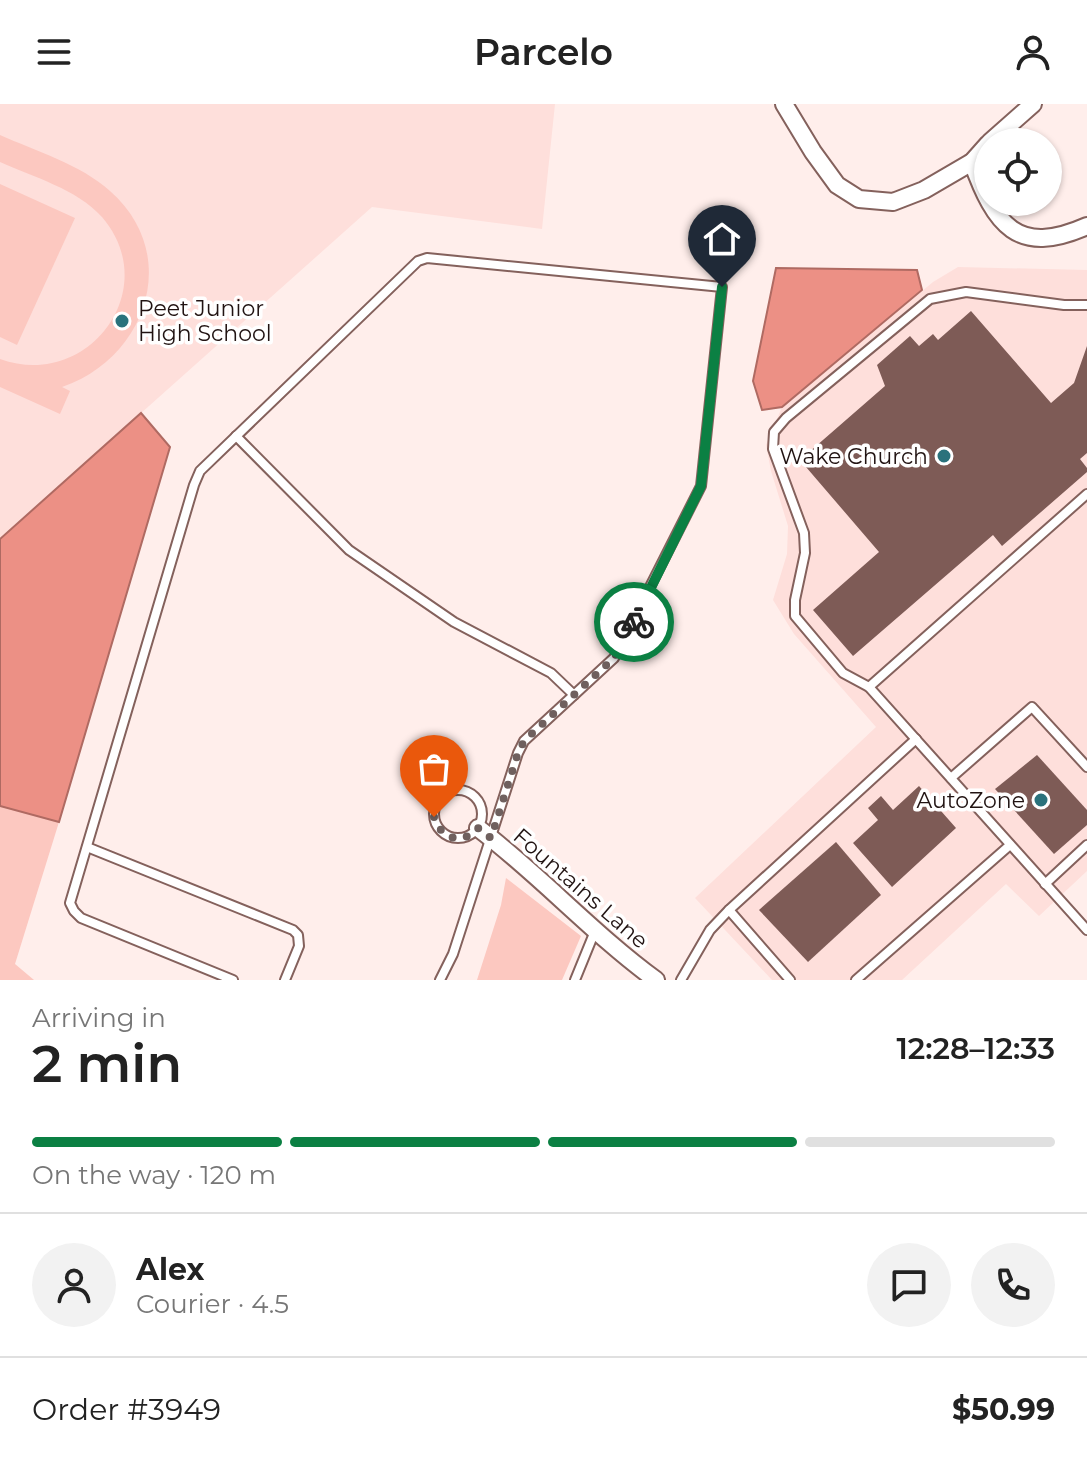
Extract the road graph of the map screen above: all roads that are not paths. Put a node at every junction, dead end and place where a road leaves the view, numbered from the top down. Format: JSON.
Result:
{"nodes":[{"id":1,"x":784,"y":104,"type":"edge"},
{"id":2,"x":1033,"y":104,"type":"edge"},
{"id":3,"x":1006,"y":128,"type":"edge"},
{"id":4,"x":972,"y":162,"type":"joint"},
{"id":5,"x":1087,"y":226,"type":"edge"},
{"id":6,"x":1087,"y":305,"type":"edge"},
{"id":7,"x":236,"y":436,"type":"junction"},
{"id":8,"x":1087,"y":494,"type":"edge"},
{"id":9,"x":869,"y":687,"type":"junction"},
{"id":10,"x":574,"y":695,"type":"junction"},
{"id":11,"x":916,"y":739,"type":"junction"},
{"id":12,"x":1087,"y":767,"type":"edge"},
{"id":13,"x":951,"y":778,"type":"junction"},
{"id":14,"x":484,"y":833,"type":"junction"},
{"id":15,"x":1010,"y":845,"type":"junction"},
{"id":16,"x":1087,"y":845,"type":"edge"},
{"id":17,"x":87,"y":847,"type":"junction"},
{"id":18,"x":1045,"y":884,"type":"junction"},
{"id":19,"x":729,"y":910,"type":"junction"},
{"id":20,"x":595,"y":930,"type":"junction"},
{"id":21,"x":1087,"y":930,"type":"edge"},
{"id":22,"x":233,"y":980,"type":"edge"},
{"id":23,"x":285,"y":980,"type":"edge"},
{"id":24,"x":440,"y":980,"type":"edge"},
{"id":25,"x":575,"y":980,"type":"edge"},
{"id":26,"x":656,"y":980,"type":"edge"},
{"id":27,"x":681,"y":980,"type":"edge"},
{"id":28,"x":790,"y":980,"type":"edge"},
{"id":29,"x":856,"y":980,"type":"edge"}],
"edges":[{"from":1,"to":4,"type":"street"},
{"from":2,"to":3,"type":"street"},
{"from":4,"to":5,"type":"street"},
{"from":6,"to":9,"type":"lane"},
{"from":7,"to":10,"type":"lane"},
{"from":7,"to":10,"type":"lane"},
{"from":7,"to":17,"type":"lane"},
{"from":8,"to":9,"type":"lane"},
{"from":9,"to":11,"type":"lane"},
{"from":10,"to":14,"type":"lane"},
{"from":11,"to":13,"type":"lane"},
{"from":11,"to":19,"type":"lane"},
{"from":12,"to":13,"type":"lane"},
{"from":13,"to":15,"type":"lane"},
{"from":14,"to":14,"type":"lane"},
{"from":14,"to":20,"type":"street","name":"Fountains Lane"},
{"from":14,"to":24,"type":"lane"},
{"from":15,"to":18,"type":"lane"},
{"from":15,"to":29,"type":"lane"},
{"from":16,"to":18,"type":"lane"},
{"from":17,"to":22,"type":"lane"},
{"from":17,"to":23,"type":"lane"},
{"from":18,"to":21,"type":"lane"},
{"from":19,"to":27,"type":"lane"},
{"from":19,"to":28,"type":"lane"},
{"from":20,"to":25,"type":"lane"},
{"from":20,"to":26,"type":"street","name":"Fountains Lane"}]}
